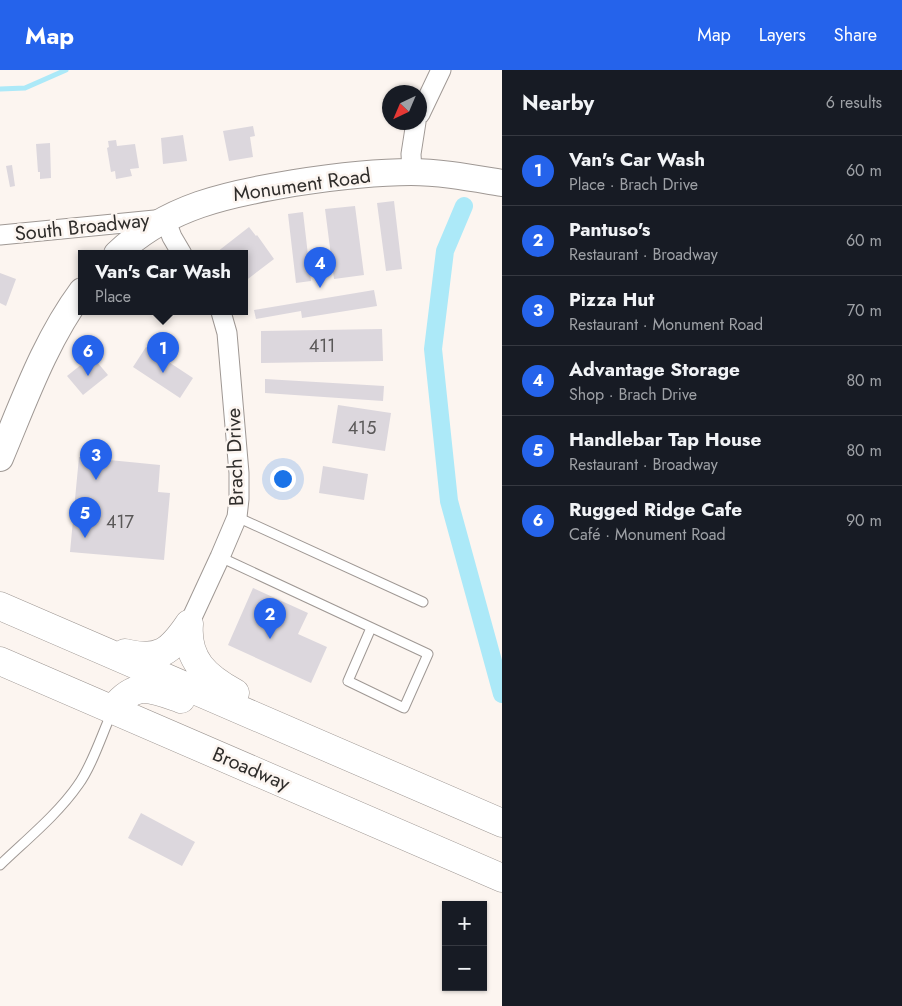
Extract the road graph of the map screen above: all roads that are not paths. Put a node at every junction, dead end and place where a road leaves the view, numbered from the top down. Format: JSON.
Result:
{"nodes":[{"id":1,"x":438,"y":77,"type":"edge"},
{"id":2,"x":427,"y":100,"type":"edge"},
{"id":3,"x":415,"y":130,"type":"edge"},
{"id":4,"x":412,"y":172,"type":"junction"},
{"id":5,"x":502,"y":183,"type":"edge"},
{"id":6,"x":165,"y":219,"type":"junction"},
{"id":7,"x":0,"y":235,"type":"edge"},
{"id":8,"x":122,"y":250,"type":"edge"},
{"id":9,"x":180,"y":250,"type":"edge"},
{"id":10,"x":78,"y":297,"type":"edge"},
{"id":11,"x":221,"y":315,"type":"edge"},
{"id":12,"x":1,"y":452,"type":"edge"},
{"id":13,"x":236,"y":517,"type":"junction"},
{"id":14,"x":220,"y":557,"type":"junction"},
{"id":15,"x":423,"y":602,"type":"dead end"},
{"id":16,"x":0,"y":606,"type":"edge"},
{"id":17,"x":189,"y":624,"type":"junction"},
{"id":18,"x":371,"y":628,"type":"junction"},
{"id":19,"x":76,"y":639,"type":"junction"},
{"id":20,"x":0,"y":661,"type":"edge"},
{"id":21,"x":113,"y":709,"type":"junction"},
{"id":22,"x":332,"y":749,"type":"junction"},
{"id":23,"x":502,"y":823,"type":"edge"},
{"id":24,"x":0,"y":865,"type":"edge"},
{"id":25,"x":502,"y":878,"type":"edge"}],
"edges":[{"from":1,"to":2,"type":"street"},
{"from":3,"to":4,"type":"street"},
{"from":4,"to":5,"type":"main road","name":"Monument Road"},
{"from":4,"to":6,"type":"main road","name":"Monument Road"},
{"from":6,"to":7,"type":"street","name":"South Broadway"},
{"from":6,"to":8,"type":"main road","name":"Monument Road"},
{"from":6,"to":9,"type":"street"},
{"from":10,"to":12,"type":"main road"},
{"from":11,"to":13,"type":"street","name":"Brach Drive"},
{"from":13,"to":14,"type":"street","name":"Brach Drive"},
{"from":13,"to":15,"type":"lane"},
{"from":14,"to":17,"type":"street","name":"Brach Drive"},
{"from":14,"to":18,"type":"lane"},
{"from":16,"to":19,"type":"main road"},
{"from":17,"to":19,"type":"main road"},
{"from":17,"to":22,"type":"main road"},
{"from":18,"to":18,"type":"lane"},
{"from":19,"to":22,"type":"main road"},
{"from":20,"to":21,"type":"main road","name":"Broadway"},
{"from":21,"to":22,"type":"main road"},
{"from":21,"to":24,"type":"lane"},
{"from":21,"to":25,"type":"main road","name":"Broadway"},
{"from":22,"to":23,"type":"main road"}]}
